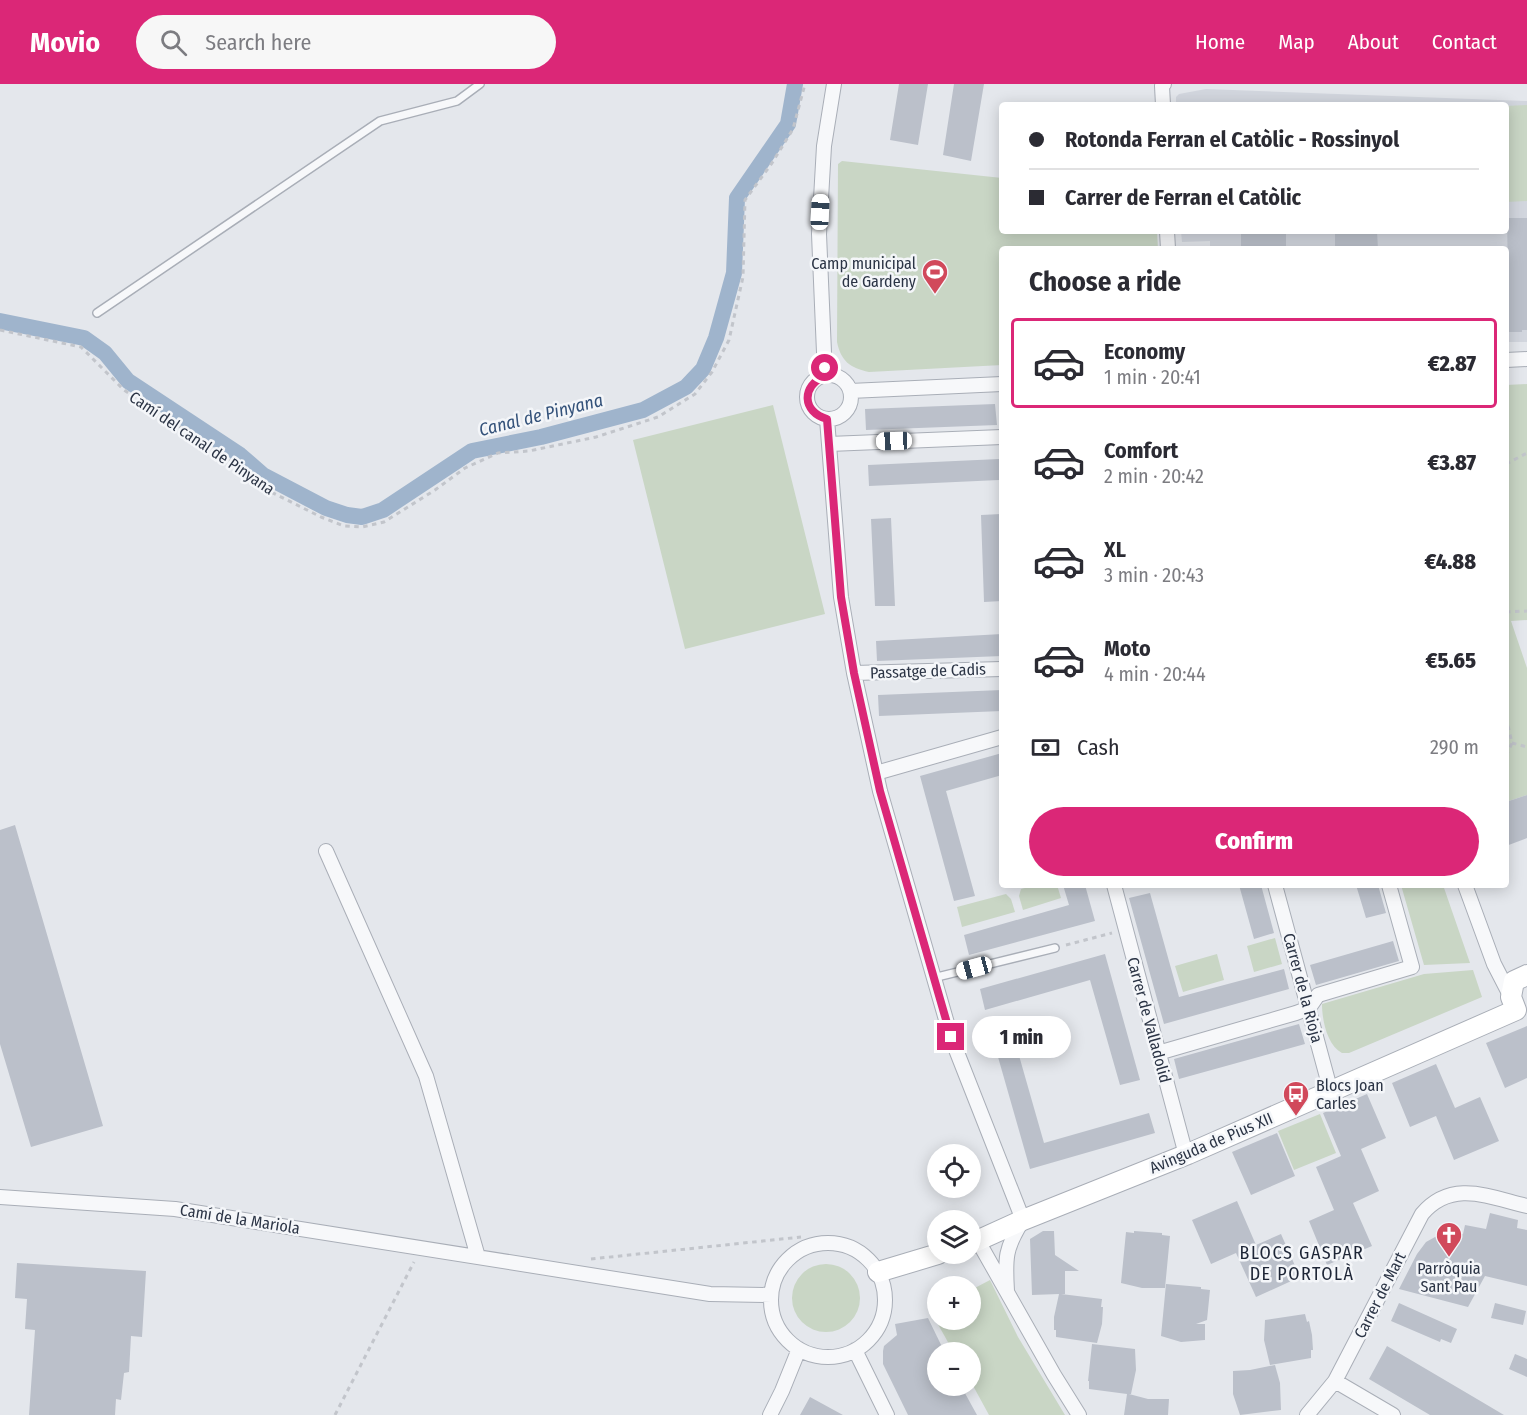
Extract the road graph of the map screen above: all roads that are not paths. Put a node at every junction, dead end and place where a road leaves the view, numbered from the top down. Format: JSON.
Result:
{"nodes":[{"id":1,"x":480,"y":84,"type":"edge"},
{"id":2,"x":834,"y":84,"type":"edge"},
{"id":3,"x":1164,"y":84,"type":"edge"},
{"id":4,"x":1163,"y":102,"type":"edge"},
{"id":5,"x":97,"y":313,"type":"dead end"},
{"id":6,"x":1527,"y":359,"type":"edge"},
{"id":7,"x":1509,"y":360,"type":"edge"},
{"id":8,"x":825,"y":376,"type":"junction"},
{"id":9,"x":999,"y":384,"type":"edge"},
{"id":10,"x":850,"y":391,"type":"junction"},
{"id":11,"x":827,"y":419,"type":"junction"},
{"id":12,"x":999,"y":437,"type":"edge"},
{"id":13,"x":829,"y":444,"type":"junction"},
{"id":14,"x":999,"y":669,"type":"edge"},
{"id":15,"x":854,"y":673,"type":"junction"},
{"id":16,"x":999,"y":738,"type":"edge"},
{"id":17,"x":876,"y":773,"type":"junction"},
{"id":18,"x":326,"y":851,"type":"dead end"},
{"id":19,"x":1115,"y":888,"type":"edge"},
{"id":20,"x":1276,"y":888,"type":"edge"},
{"id":21,"x":1390,"y":888,"type":"edge"},
{"id":22,"x":1466,"y":888,"type":"edge"},
{"id":23,"x":1055,"y":948,"type":"road end"},
{"id":24,"x":1527,"y":975,"type":"edge"},
{"id":25,"x":933,"y":978,"type":"junction"},
{"id":26,"x":1518,"y":1007,"type":"edge"},
{"id":27,"x":1309,"y":1008,"type":"junction"},
{"id":28,"x":1158,"y":1053,"type":"junction"},
{"id":29,"x":1331,"y":1092,"type":"junction"},
{"id":30,"x":1186,"y":1155,"type":"junction"},
{"id":31,"x":0,"y":1197,"type":"edge"},
{"id":32,"x":1527,"y":1206,"type":"edge"},
{"id":33,"x":1023,"y":1220,"type":"junction"},
{"id":34,"x":981,"y":1240,"type":"edge"},
{"id":35,"x":981,"y":1253,"type":"edge"},
{"id":36,"x":478,"y":1257,"type":"junction"},
{"id":37,"x":927,"y":1257,"type":"edge"},
{"id":38,"x":878,"y":1272,"type":"junction"},
{"id":39,"x":1007,"y":1291,"type":"junction"},
{"id":40,"x":771,"y":1295,"type":"junction"},
{"id":41,"x":799,"y":1349,"type":"junction"},
{"id":42,"x":855,"y":1350,"type":"junction"},
{"id":43,"x":1335,"y":1381,"type":"junction"},
{"id":44,"x":770,"y":1415,"type":"edge"},
{"id":45,"x":887,"y":1415,"type":"edge"},
{"id":46,"x":1079,"y":1415,"type":"edge"},
{"id":47,"x":1307,"y":1415,"type":"edge"},
{"id":48,"x":1394,"y":1415,"type":"edge"}],
"edges":[{"from":1,"to":5,"type":"lane"},
{"from":2,"to":8,"type":"street"},
{"from":3,"to":4,"type":"street"},
{"from":6,"to":7,"type":"street"},
{"from":8,"to":10,"type":"street"},
{"from":8,"to":11,"type":"street"},
{"from":9,"to":10,"type":"street"},
{"from":10,"to":11,"type":"street"},
{"from":11,"to":13,"type":"street"},
{"from":12,"to":13,"type":"street"},
{"from":13,"to":15,"type":"street"},
{"from":14,"to":15,"type":"street","name":"Passatge de Cadis"},
{"from":15,"to":17,"type":"street"},
{"from":16,"to":17,"type":"street"},
{"from":17,"to":25,"type":"street"},
{"from":18,"to":36,"type":"street"},
{"from":19,"to":28,"type":"street","name":"Carrer de Valladolid"},
{"from":20,"to":27,"type":"street","name":"Carrer de la Rioja"},
{"from":21,"to":27,"type":"street"},
{"from":22,"to":26,"type":"street"},
{"from":23,"to":25,"type":"lane"},
{"from":24,"to":26,"type":"street"},
{"from":25,"to":33,"type":"street"},
{"from":26,"to":29,"type":"street","name":"Avinguda de Pius XII"},
{"from":27,"to":28,"type":"street"},
{"from":27,"to":29,"type":"street","name":"Carrer de la Rioja"},
{"from":28,"to":30,"type":"street","name":"Carrer de Valladolid"},
{"from":29,"to":30,"type":"street","name":"Avinguda de Pius XII"},
{"from":30,"to":33,"type":"street","name":"Avinguda de Pius XII"},
{"from":31,"to":36,"type":"street","name":"Camí de la Mariola"},
{"from":32,"to":43,"type":"street","name":"Carrer de Mart"},
{"from":33,"to":34,"type":"street","name":"Avinguda de Pius XII"},
{"from":33,"to":39,"type":"street"},
{"from":35,"to":39,"type":"street"},
{"from":36,"to":40,"type":"street","name":"Camí de la Mariola"},
{"from":37,"to":38,"type":"street"},
{"from":38,"to":40,"type":"street"},
{"from":38,"to":42,"type":"street"},
{"from":39,"to":46,"type":"street"},
{"from":40,"to":41,"type":"street"},
{"from":41,"to":42,"type":"street"},
{"from":41,"to":44,"type":"street"},
{"from":42,"to":45,"type":"street"},
{"from":43,"to":47,"type":"street","name":"Carrer de Mart"},
{"from":43,"to":48,"type":"street"}]}
